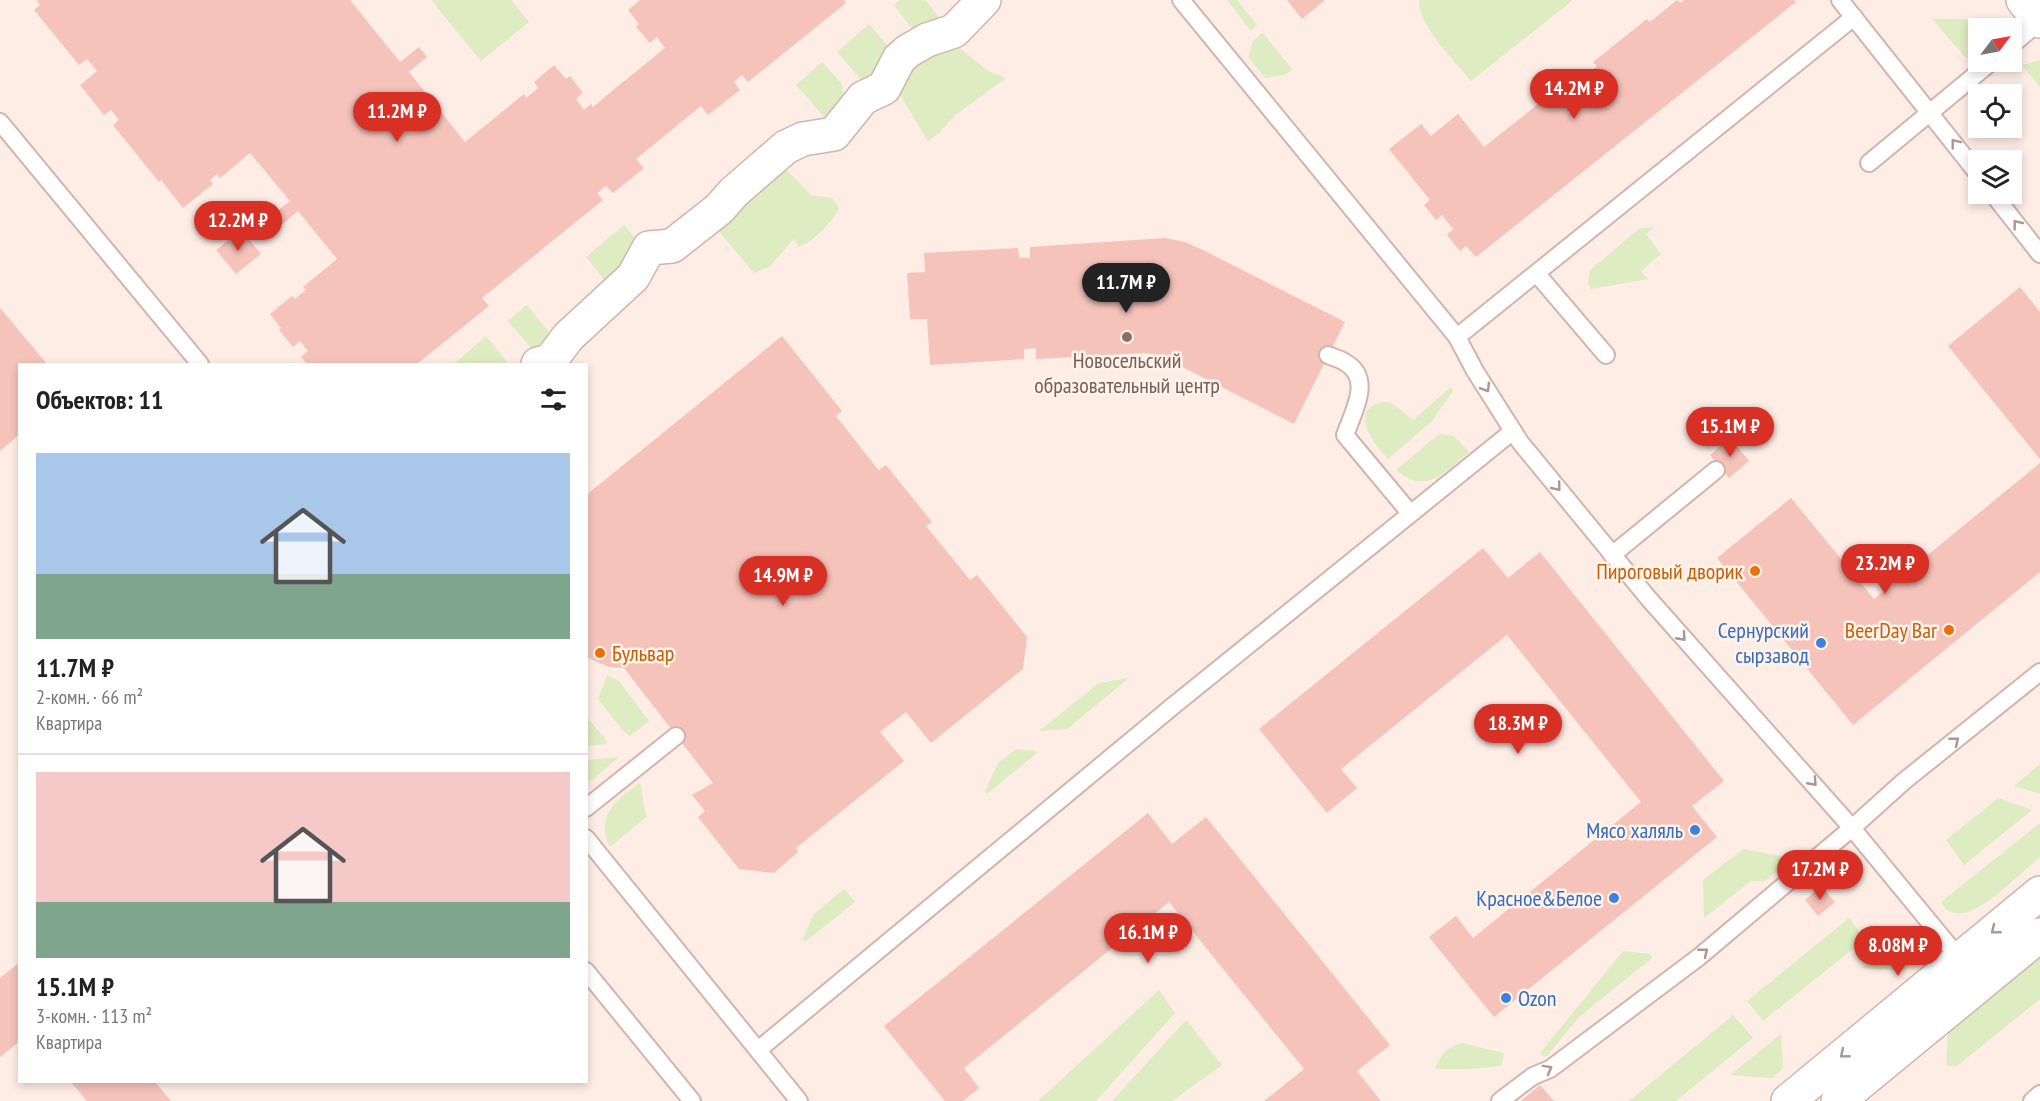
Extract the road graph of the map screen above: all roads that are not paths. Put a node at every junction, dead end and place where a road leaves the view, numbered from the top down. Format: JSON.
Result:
{"nodes":[{"id":1,"x":984,"y":0,"type":"edge"},
{"id":2,"x":1182,"y":0,"type":"edge"},
{"id":3,"x":1840,"y":0,"type":"edge"},
{"id":4,"x":2023,"y":0,"type":"edge"},
{"id":5,"x":1854,"y":17,"type":"junction"},
{"id":6,"x":2040,"y":21,"type":"edge"},
{"id":7,"x":2022,"y":36,"type":"edge"},
{"id":8,"x":1979,"y":72,"type":"edge"},
{"id":9,"x":1931,"y":112,"type":"junction"},
{"id":10,"x":0,"y":122,"type":"edge"},
{"id":11,"x":1968,"y":161,"type":"edge"},
{"id":12,"x":1869,"y":163,"type":"dead end"},
{"id":13,"x":2001,"y":204,"type":"edge"},
{"id":14,"x":2040,"y":254,"type":"edge"},
{"id":15,"x":1538,"y":274,"type":"junction"},
{"id":16,"x":1457,"y":337,"type":"junction"},
{"id":17,"x":1606,"y":355,"type":"dead end"},
{"id":18,"x":1328,"y":356,"type":"dead end"},
{"id":19,"x":199,"y":363,"type":"edge"},
{"id":20,"x":544,"y":363,"type":"edge"},
{"id":21,"x":1513,"y":431,"type":"junction"},
{"id":22,"x":1716,"y":470,"type":"dead end"},
{"id":23,"x":1410,"y":513,"type":"junction"},
{"id":24,"x":1612,"y":555,"type":"junction"},
{"id":25,"x":2040,"y":672,"type":"edge"},
{"id":26,"x":676,"y":736,"type":"dead end"},
{"id":27,"x":588,"y":806,"type":"edge"},
{"id":28,"x":1852,"y":828,"type":"junction"},
{"id":29,"x":588,"y":840,"type":"edge"},
{"id":30,"x":2040,"y":893,"type":"edge"},
{"id":31,"x":2040,"y":935,"type":"edge"},
{"id":32,"x":1960,"y":959,"type":"junction"},
{"id":33,"x":588,"y":973,"type":"edge"},
{"id":34,"x":1981,"y":984,"type":"junction"},
{"id":35,"x":758,"y":1050,"type":"junction"},
{"id":36,"x":2040,"y":1094,"type":"edge"},
{"id":37,"x":692,"y":1101,"type":"edge"},
{"id":38,"x":799,"y":1101,"type":"edge"},
{"id":39,"x":1500,"y":1101,"type":"edge"},
{"id":40,"x":1788,"y":1101,"type":"edge"},
{"id":41,"x":1838,"y":1101,"type":"edge"},
{"id":42,"x":2032,"y":1101,"type":"edge"}],
"edges":[{"from":1,"to":20,"type":"street"},
{"from":2,"to":16,"type":"lane"},
{"from":3,"to":5,"type":"lane"},
{"from":4,"to":6,"type":"street"},
{"from":5,"to":9,"type":"lane"},
{"from":5,"to":15,"type":"lane"},
{"from":6,"to":7,"type":"lane"},
{"from":8,"to":9,"type":"lane"},
{"from":11,"to":9,"type":"lane","one_way":true},
{"from":9,"to":12,"type":"lane"},
{"from":10,"to":19,"type":"lane"},
{"from":14,"to":13,"type":"lane","one_way":true},
{"from":15,"to":16,"type":"lane"},
{"from":15,"to":17,"type":"lane"},
{"from":16,"to":21,"type":"lane","one_way":true},
{"from":18,"to":23,"type":"lane"},
{"from":21,"to":23,"type":"lane"},
{"from":21,"to":24,"type":"lane","one_way":true},
{"from":22,"to":24,"type":"lane"},
{"from":23,"to":35,"type":"lane"},
{"from":24,"to":28,"type":"lane","one_way":true},
{"from":28,"to":25,"type":"lane","one_way":true},
{"from":26,"to":27,"type":"lane"},
{"from":28,"to":32,"type":"lane"},
{"from":39,"to":28,"type":"lane","one_way":true},
{"from":29,"to":35,"type":"lane"},
{"from":30,"to":32,"type":"street","one_way":true},
{"from":31,"to":34,"type":"street"},
{"from":32,"to":34,"type":"lane"},
{"from":32,"to":40,"type":"street","one_way":true},
{"from":33,"to":37,"type":"lane"},
{"from":34,"to":41,"type":"street"},
{"from":35,"to":38,"type":"lane"},
{"from":36,"to":42,"type":"lane"}]}
